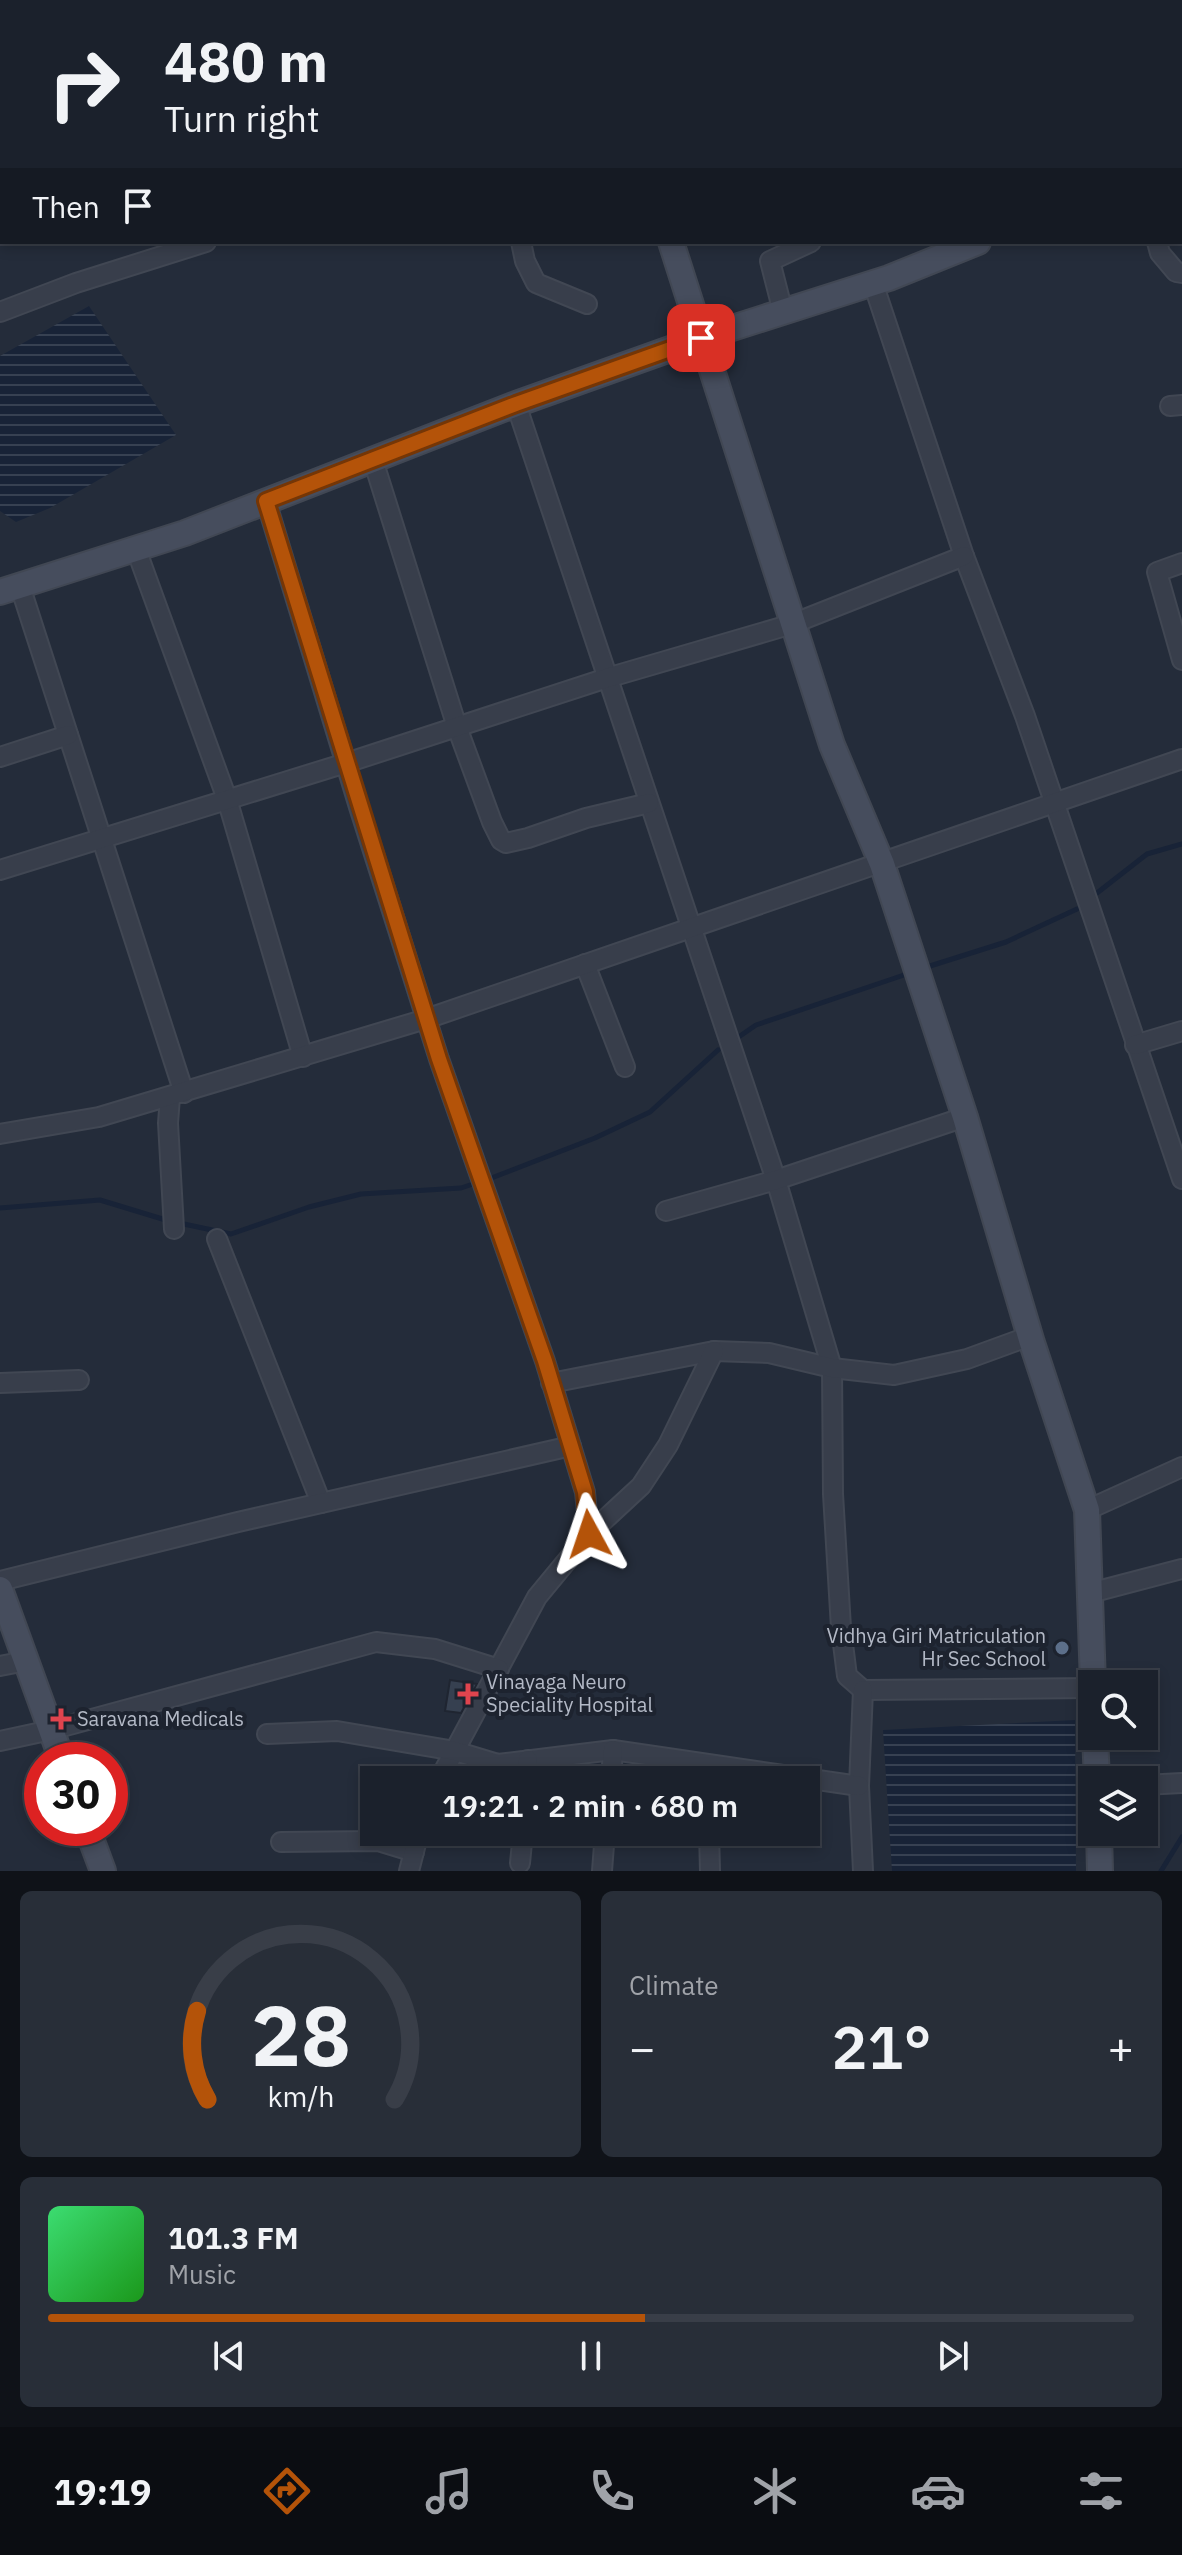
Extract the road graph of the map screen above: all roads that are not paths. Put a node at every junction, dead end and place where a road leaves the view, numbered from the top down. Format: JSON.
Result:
{"nodes":[{"id":1,"x":200,"y":244,"type":"edge"},
{"id":2,"x":521,"y":244,"type":"edge"},
{"id":3,"x":672,"y":244,"type":"edge"},
{"id":4,"x":807,"y":244,"type":"edge"},
{"id":5,"x":973,"y":244,"type":"edge"},
{"id":6,"x":1158,"y":244,"type":"edge"},
{"id":7,"x":1182,"y":273,"type":"edge"},
{"id":8,"x":873,"y":283,"type":"junction"},
{"id":9,"x":587,"y":304,"type":"dead end"},
{"id":10,"x":0,"y":312,"type":"edge"},
{"id":11,"x":783,"y":312,"type":"junction"},
{"id":12,"x":701,"y":338,"type":"junction"},
{"id":13,"x":516,"y":404,"type":"junction"},
{"id":14,"x":373,"y":460,"type":"junction"},
{"id":15,"x":266,"y":501,"type":"junction"},
{"id":16,"x":136,"y":549,"type":"junction"},
{"id":17,"x":964,"y":556,"type":"junction"},
{"id":18,"x":1182,"y":563,"type":"edge"},
{"id":19,"x":10,"y":589,"type":"edge"},
{"id":20,"x":792,"y":624,"type":"junction"},
{"id":21,"x":1182,"y":660,"type":"edge"},
{"id":22,"x":607,"y":678,"type":"junction"},
{"id":23,"x":457,"y":727,"type":"junction"},
{"id":24,"x":68,"y":735,"type":"junction"},
{"id":25,"x":0,"y":757,"type":"edge"},
{"id":26,"x":1182,"y":759,"type":"edge"},
{"id":27,"x":346,"y":763,"type":"junction"},
{"id":28,"x":227,"y":799,"type":"junction"},
{"id":29,"x":649,"y":803,"type":"junction"},
{"id":30,"x":1053,"y":803,"type":"junction"},
{"id":31,"x":102,"y":839,"type":"junction"},
{"id":32,"x":882,"y":864,"type":"junction"},
{"id":33,"x":0,"y":870,"type":"edge"},
{"id":34,"x":690,"y":927,"type":"junction"},
{"id":35,"x":585,"y":964,"type":"junction"},
{"id":36,"x":426,"y":1019,"type":"junction"},
{"id":37,"x":1182,"y":1031,"type":"edge"},
{"id":38,"x":1136,"y":1045,"type":"junction"},
{"id":39,"x":303,"y":1057,"type":"junction"},
{"id":40,"x":625,"y":1067,"type":"dead end"},
{"id":41,"x":177,"y":1095,"type":"junction"},
{"id":42,"x":965,"y":1117,"type":"junction"},
{"id":43,"x":0,"y":1134,"type":"edge"},
{"id":44,"x":1182,"y":1179,"type":"edge"},
{"id":45,"x":776,"y":1180,"type":"junction"},
{"id":46,"x":666,"y":1211,"type":"dead end"},
{"id":47,"x":174,"y":1229,"type":"dead end"},
{"id":48,"x":217,"y":1239,"type":"dead end"},
{"id":49,"x":1030,"y":1336,"type":"junction"},
{"id":50,"x":714,"y":1351,"type":"junction"},
{"id":51,"x":832,"y":1368,"type":"junction"},
{"id":52,"x":79,"y":1380,"type":"dead end"},
{"id":53,"x":0,"y":1383,"type":"edge"},
{"id":54,"x":551,"y":1383,"type":"junction"},
{"id":55,"x":571,"y":1446,"type":"junction"},
{"id":56,"x":1182,"y":1467,"type":"edge"},
{"id":57,"x":321,"y":1503,"type":"junction"},
{"id":58,"x":1087,"y":1510,"type":"junction"},
{"id":59,"x":589,"y":1534,"type":"junction"},
{"id":60,"x":1182,"y":1569,"type":"edge"},
{"id":61,"x":0,"y":1581,"type":"edge"},
{"id":62,"x":0,"y":1589,"type":"edge"},
{"id":63,"x":1090,"y":1593,"type":"junction"},
{"id":64,"x":26,"y":1661,"type":"junction"},
{"id":65,"x":0,"y":1666,"type":"edge"},
{"id":66,"x":499,"y":1669,"type":"junction"},
{"id":67,"x":1092,"y":1670,"type":"edge"},
{"id":68,"x":1078,"y":1686,"type":"edge"},
{"id":69,"x":863,"y":1690,"type":"junction"},
{"id":70,"x":51,"y":1730,"type":"junction"},
{"id":71,"x":267,"y":1734,"type":"dead end"},
{"id":72,"x":0,"y":1741,"type":"edge"},
{"id":73,"x":55,"y":1742,"type":"edge"},
{"id":74,"x":613,"y":1750,"type":"junction"},
{"id":75,"x":455,"y":1751,"type":"junction"},
{"id":76,"x":528,"y":1760,"type":"junction"},
{"id":77,"x":447,"y":1766,"type":"edge"},
{"id":78,"x":528,"y":1766,"type":"edge"},
{"id":79,"x":612,"y":1766,"type":"edge"},
{"id":80,"x":681,"y":1766,"type":"edge"},
{"id":81,"x":820,"y":1782,"type":"edge"},
{"id":82,"x":1182,"y":1783,"type":"edge"},
{"id":83,"x":1158,"y":1784,"type":"edge"},
{"id":84,"x":859,"y":1786,"type":"junction"},
{"id":85,"x":281,"y":1842,"type":"dead end"},
{"id":86,"x":94,"y":1846,"type":"edge"},
{"id":87,"x":416,"y":1846,"type":"edge"},
{"id":88,"x":522,"y":1846,"type":"edge"},
{"id":89,"x":604,"y":1846,"type":"edge"},
{"id":90,"x":709,"y":1846,"type":"edge"},
{"id":91,"x":1099,"y":1846,"type":"edge"},
{"id":92,"x":414,"y":1852,"type":"junction"},
{"id":93,"x":520,"y":1863,"type":"dead end"},
{"id":94,"x":103,"y":1871,"type":"edge"},
{"id":95,"x":409,"y":1871,"type":"edge"},
{"id":96,"x":602,"y":1871,"type":"edge"},
{"id":97,"x":710,"y":1871,"type":"edge"},
{"id":98,"x":863,"y":1871,"type":"edge"},
{"id":99,"x":1100,"y":1871,"type":"edge"}],
"edges":[{"from":1,"to":10,"type":"street"},
{"from":2,"to":9,"type":"street"},
{"from":3,"to":12,"type":"street"},
{"from":4,"to":11,"type":"street"},
{"from":5,"to":8,"type":"street"},
{"from":6,"to":7,"type":"street"},
{"from":8,"to":11,"type":"street"},
{"from":8,"to":17,"type":"street"},
{"from":11,"to":12,"type":"street"},
{"from":12,"to":13,"type":"street"},
{"from":12,"to":20,"type":"street"},
{"from":13,"to":14,"type":"street"},
{"from":13,"to":22,"type":"street"},
{"from":14,"to":15,"type":"street"},
{"from":14,"to":23,"type":"street"},
{"from":15,"to":16,"type":"street"},
{"from":15,"to":27,"type":"street"},
{"from":16,"to":19,"type":"street"},
{"from":16,"to":28,"type":"street"},
{"from":17,"to":20,"type":"street"},
{"from":17,"to":30,"type":"street"},
{"from":18,"to":21,"type":"street"},
{"from":19,"to":24,"type":"street"},
{"from":20,"to":22,"type":"street"},
{"from":20,"to":32,"type":"street"},
{"from":22,"to":23,"type":"street"},
{"from":22,"to":29,"type":"street"},
{"from":23,"to":27,"type":"street"},
{"from":23,"to":29,"type":"street"},
{"from":24,"to":25,"type":"street"},
{"from":24,"to":31,"type":"street"},
{"from":26,"to":30,"type":"street"},
{"from":27,"to":28,"type":"street"},
{"from":27,"to":36,"type":"street"},
{"from":28,"to":31,"type":"street"},
{"from":28,"to":39,"type":"street"},
{"from":29,"to":34,"type":"street"},
{"from":30,"to":32,"type":"street"},
{"from":30,"to":38,"type":"street"},
{"from":31,"to":33,"type":"street"},
{"from":31,"to":41,"type":"street"},
{"from":32,"to":34,"type":"street"},
{"from":32,"to":42,"type":"street"},
{"from":34,"to":35,"type":"street"},
{"from":34,"to":45,"type":"street"},
{"from":35,"to":36,"type":"street"},
{"from":35,"to":40,"type":"street"},
{"from":36,"to":39,"type":"street"},
{"from":36,"to":54,"type":"street"},
{"from":37,"to":38,"type":"street"},
{"from":38,"to":44,"type":"street"},
{"from":39,"to":41,"type":"street"},
{"from":41,"to":43,"type":"street"},
{"from":41,"to":47,"type":"street"},
{"from":42,"to":45,"type":"street"},
{"from":42,"to":49,"type":"street"},
{"from":45,"to":46,"type":"street"},
{"from":45,"to":51,"type":"street"},
{"from":48,"to":57,"type":"street"},
{"from":49,"to":51,"type":"street"},
{"from":49,"to":58,"type":"street"},
{"from":50,"to":51,"type":"street"},
{"from":50,"to":54,"type":"street"},
{"from":50,"to":59,"type":"street"},
{"from":51,"to":69,"type":"street"},
{"from":52,"to":53,"type":"street"},
{"from":54,"to":55,"type":"street"},
{"from":55,"to":57,"type":"street"},
{"from":55,"to":59,"type":"street"},
{"from":56,"to":58,"type":"street"},
{"from":57,"to":61,"type":"street"},
{"from":58,"to":63,"type":"street"},
{"from":59,"to":66,"type":"street"},
{"from":60,"to":63,"type":"street"},
{"from":62,"to":64,"type":"street"},
{"from":63,"to":67,"type":"street"},
{"from":64,"to":65,"type":"street"},
{"from":64,"to":70,"type":"street"},
{"from":66,"to":70,"type":"street"},
{"from":66,"to":75,"type":"street"},
{"from":68,"to":69,"type":"street"},
{"from":69,"to":84,"type":"street"},
{"from":70,"to":72,"type":"street"},
{"from":70,"to":73,"type":"street"},
{"from":71,"to":75,"type":"street"},
{"from":74,"to":76,"type":"street"},
{"from":74,"to":79,"type":"street"},
{"from":74,"to":80,"type":"street"},
{"from":75,"to":76,"type":"street"},
{"from":75,"to":77,"type":"street"},
{"from":76,"to":78,"type":"street"},
{"from":81,"to":84,"type":"street"},
{"from":82,"to":83,"type":"street"},
{"from":84,"to":98,"type":"street"},
{"from":85,"to":92,"type":"street"},
{"from":86,"to":94,"type":"street"},
{"from":87,"to":92,"type":"street"},
{"from":88,"to":93,"type":"street"},
{"from":89,"to":96,"type":"street"},
{"from":90,"to":97,"type":"street"},
{"from":91,"to":99,"type":"street"},
{"from":92,"to":95,"type":"street"}]}
